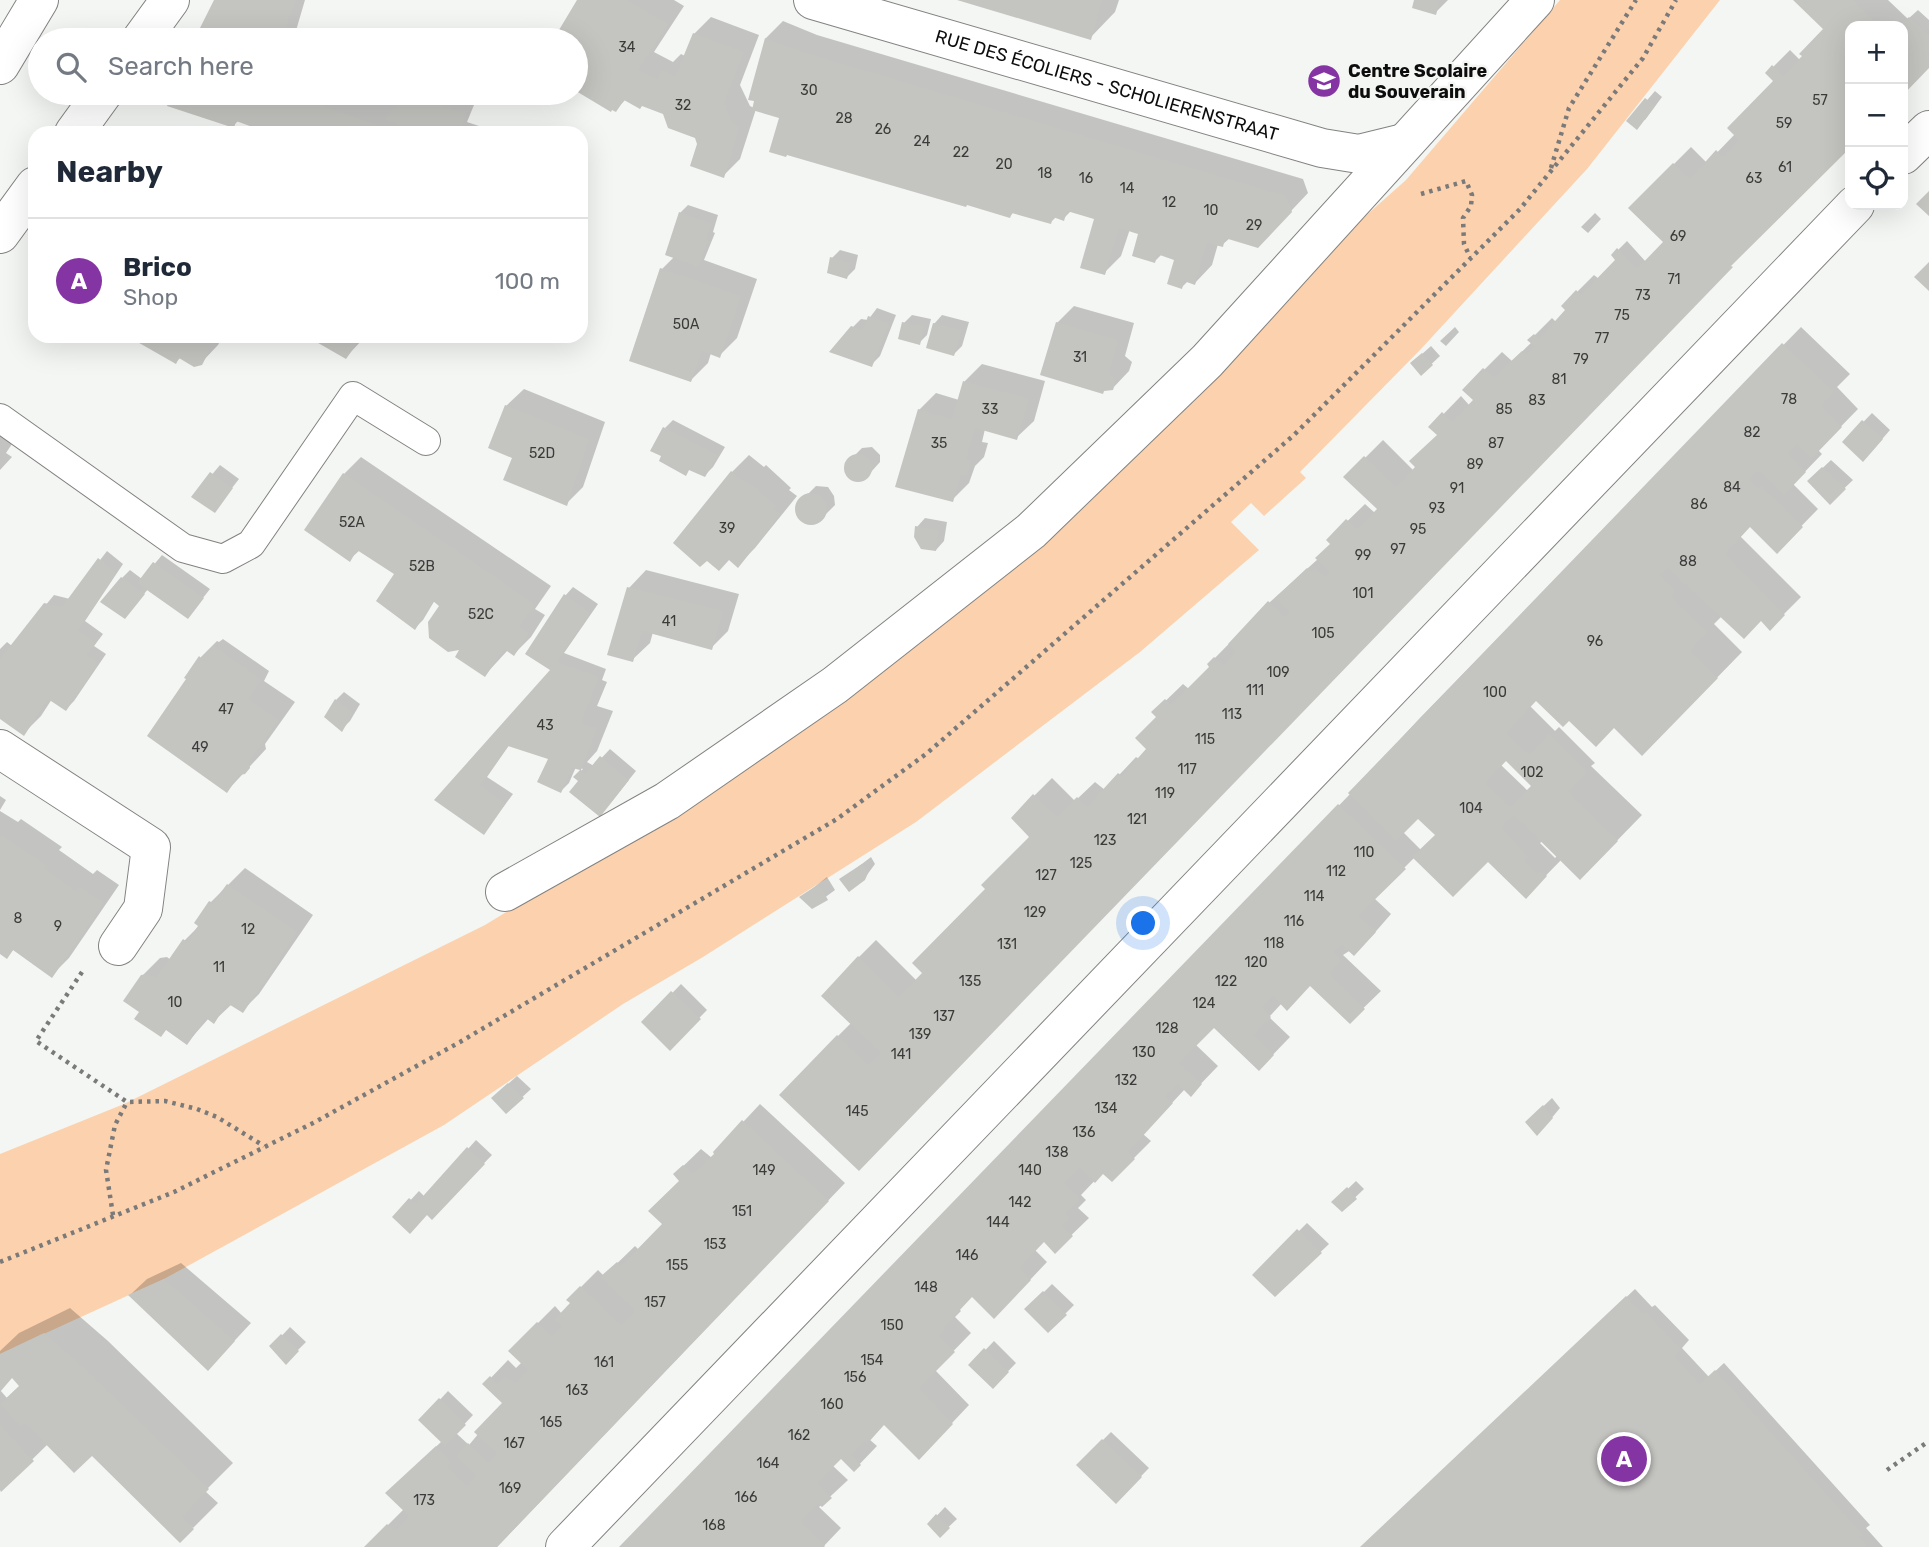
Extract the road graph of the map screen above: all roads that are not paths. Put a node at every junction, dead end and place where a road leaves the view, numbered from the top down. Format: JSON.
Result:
{"nodes":[{"id":1,"x":39,"y":0,"type":"edge"},
{"id":2,"x":170,"y":0,"type":"edge"},
{"id":3,"x":813,"y":0,"type":"edge"},
{"id":4,"x":1535,"y":0,"type":"edge"},
{"id":5,"x":150,"y":28,"type":"edge"},
{"id":6,"x":0,"y":65,"type":"edge"},
{"id":7,"x":94,"y":105,"type":"edge"},
{"id":8,"x":79,"y":126,"type":"edge"},
{"id":9,"x":1929,"y":130,"type":"edge"},
{"id":10,"x":1405,"y":143,"type":"junction"},
{"id":11,"x":1908,"y":150,"type":"edge"},
{"id":12,"x":28,"y":196,"type":"edge"},
{"id":13,"x":1849,"y":210,"type":"edge"},
{"id":14,"x":0,"y":234,"type":"edge"},
{"id":15,"x":0,"y":418,"type":"edge"},
{"id":16,"x":426,"y":441,"type":"dead end"},
{"id":17,"x":0,"y":749,"type":"edge"},
{"id":18,"x":505,"y":892,"type":"dead end"},
{"id":19,"x":118,"y":946,"type":"road end"},
{"id":20,"x":565,"y":1547,"type":"edge"}],
"edges":[{"from":1,"to":6,"type":"street"},
{"from":2,"to":5,"type":"street"},
{"from":3,"to":10,"type":"street","name":"RUE DES ÉCOLIERS - SCHOLIERENSTRAAT"},
{"from":4,"to":10,"type":"street"},
{"from":7,"to":8,"type":"street"},
{"from":9,"to":11,"type":"street"},
{"from":10,"to":18,"type":"street"},
{"from":12,"to":14,"type":"street"},
{"from":13,"to":20,"type":"street"},
{"from":15,"to":16,"type":"lane"},
{"from":17,"to":19,"type":"street"}]}
